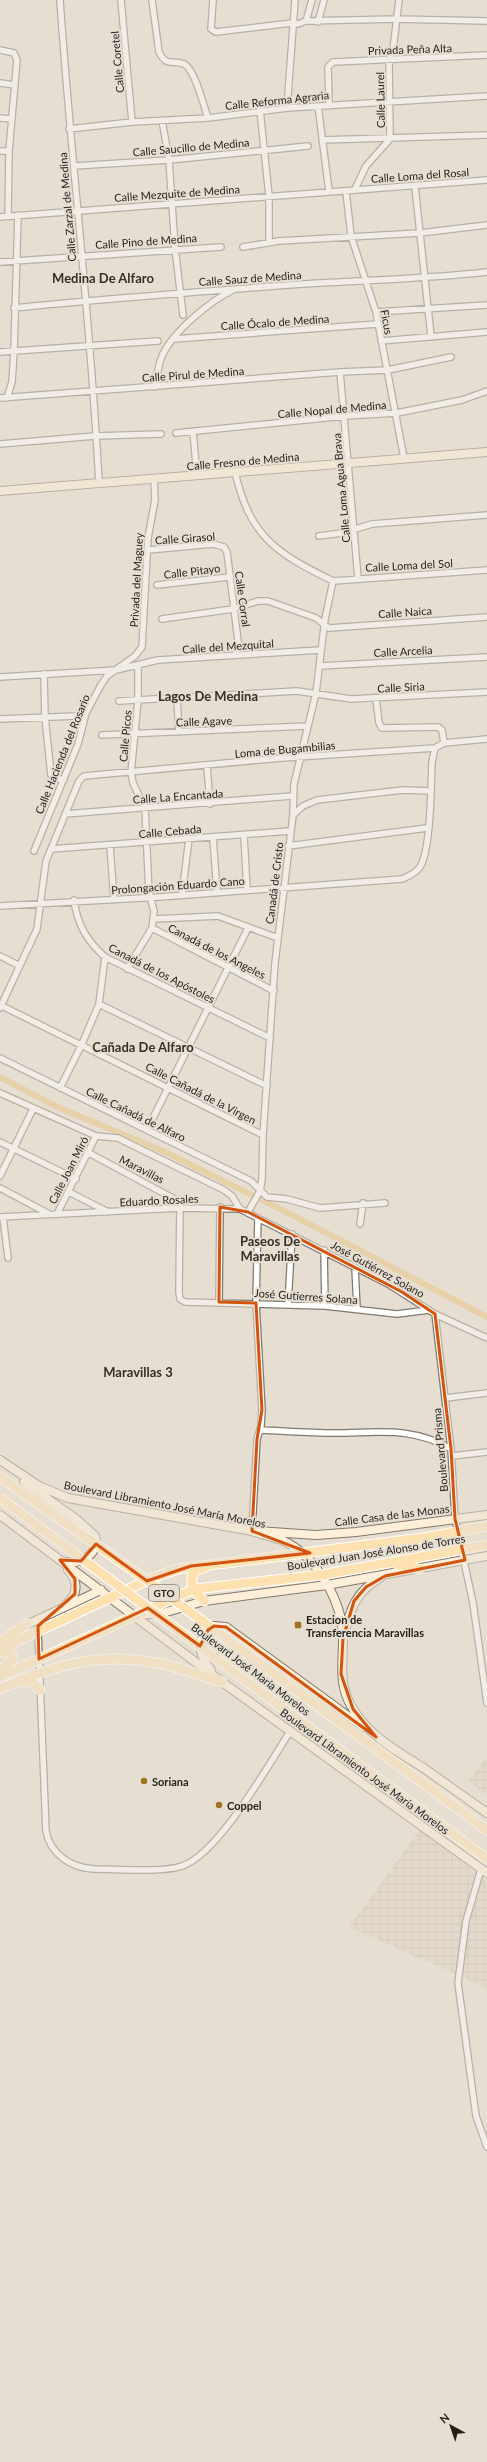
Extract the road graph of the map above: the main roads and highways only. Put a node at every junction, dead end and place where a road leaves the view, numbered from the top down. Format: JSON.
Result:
{"nodes":[{"id":1,"x":0,"y":1477,"type":"edge"},
{"id":2,"x":0,"y":1498,"type":"edge"},
{"id":3,"x":487,"y":1526,"type":"edge"},
{"id":4,"x":487,"y":1545,"type":"edge"},
{"id":5,"x":260,"y":1558,"type":"junction"},
{"id":6,"x":388,"y":1562,"type":"junction"},
{"id":7,"x":419,"y":1569,"type":"road end"},
{"id":8,"x":194,"y":1589,"type":"junction"},
{"id":9,"x":204,"y":1601,"type":"road end"},
{"id":10,"x":27,"y":1624,"type":"road end"},
{"id":11,"x":0,"y":1642,"type":"edge"},
{"id":12,"x":0,"y":1651,"type":"edge"},
{"id":13,"x":0,"y":1671,"type":"edge"},
{"id":14,"x":0,"y":1677,"type":"edge"},
{"id":15,"x":17,"y":1681,"type":"junction"},
{"id":16,"x":222,"y":1682,"type":"road end"},
{"id":17,"x":0,"y":1689,"type":"edge"},
{"id":18,"x":40,"y":1690,"type":"road end"},
{"id":19,"x":487,"y":1830,"type":"edge"},
{"id":20,"x":487,"y":1859,"type":"edge"}],
"edges":[{"from":1,"to":19,"type":"main road","name":"Boulevard José María Morelos","number":"GTO","bridge":true},
{"from":2,"to":20,"type":"main road","name":"Boulevard José María Morelos","number":"GTO","bridge":true},
{"from":3,"to":5,"type":"main road","name":"Boulevard Juan José Alonso de Torres"},
{"from":4,"to":6,"type":"main road","name":"Boulevard Juan José Alonso de Torres"},
{"from":5,"to":8,"type":"main road"},
{"from":5,"to":12,"type":"main road","name":"Boulevard Juan José Alonso de Torres"},
{"from":6,"to":7,"type":"main road"},
{"from":6,"to":8,"type":"main road","name":"Boulevard Juan José Alonso de Torres"},
{"from":8,"to":9,"type":"main road"},
{"from":8,"to":14,"type":"main road","name":"Boulevard Juan José Alonso de Torres"},
{"from":10,"to":11,"type":"main road"},
{"from":12,"to":13,"type":"main road"},
{"from":15,"to":16,"type":"main road"},
{"from":15,"to":17,"type":"main road"},
{"from":15,"to":18,"type":"main road"}]}
